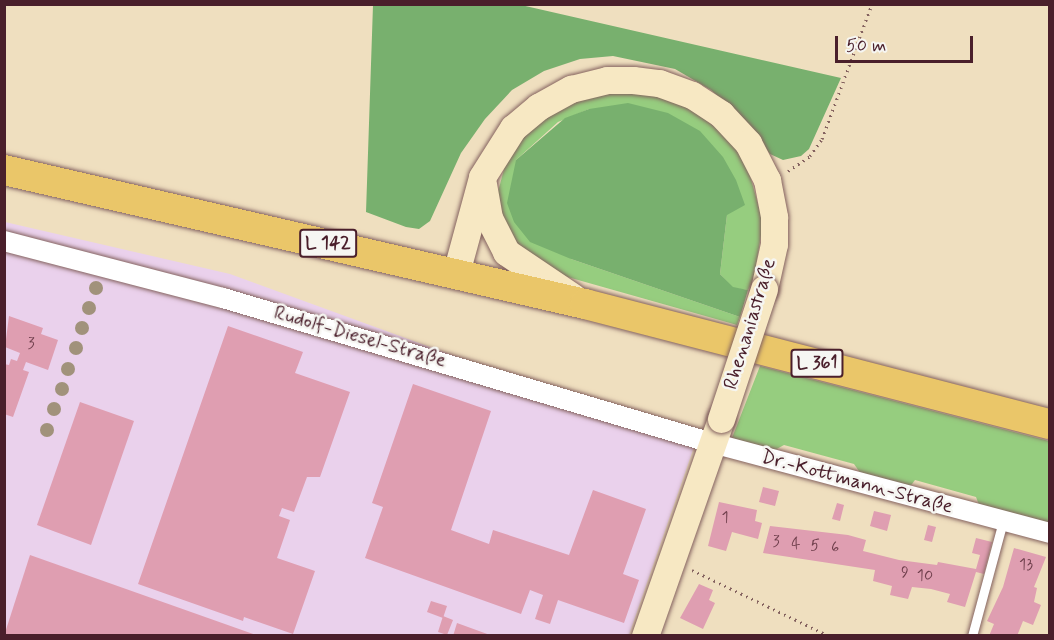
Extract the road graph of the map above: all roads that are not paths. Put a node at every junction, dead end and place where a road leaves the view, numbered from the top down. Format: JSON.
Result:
{"nodes":[{"id":1,"x":4,"y":170,"type":"edge"},
{"id":2,"x":482,"y":177,"type":"junction"},
{"id":3,"x":4,"y":241,"type":"edge"},
{"id":4,"x":456,"y":273,"type":"junction"},
{"id":5,"x":585,"y":304,"type":"junction"},
{"id":6,"x":1050,"y":424,"type":"edge"},
{"id":7,"x":716,"y":431,"type":"junction"},
{"id":8,"x":1003,"y":521,"type":"junction"},
{"id":9,"x":1050,"y":533,"type":"edge"},
{"id":10,"x":645,"y":636,"type":"edge"},
{"id":11,"x":972,"y":636,"type":"edge"}],
"edges":[{"from":1,"to":4,"type":"main road","number":"L 142"},
{"from":2,"to":4,"type":"main road","name":"Rhenaniastraße"},
{"from":2,"to":5,"type":"main road","number":"L 361"},
{"from":2,"to":7,"type":"main road","name":"Rhenaniastraße","bridge":true},
{"from":3,"to":7,"type":"street","name":"Rudolf-Diesel-Straße"},
{"from":4,"to":5,"type":"main road","number":"L 361"},
{"from":5,"to":6,"type":"main road","number":"L 361"},
{"from":7,"to":8,"type":"street","name":"Dr.-Kottmann-Straße"},
{"from":7,"to":10,"type":"main road","name":"Rhenaniastraße"},
{"from":8,"to":9,"type":"street","name":"Dr.-Kottmann-Straße"},
{"from":8,"to":11,"type":"lane"}]}
